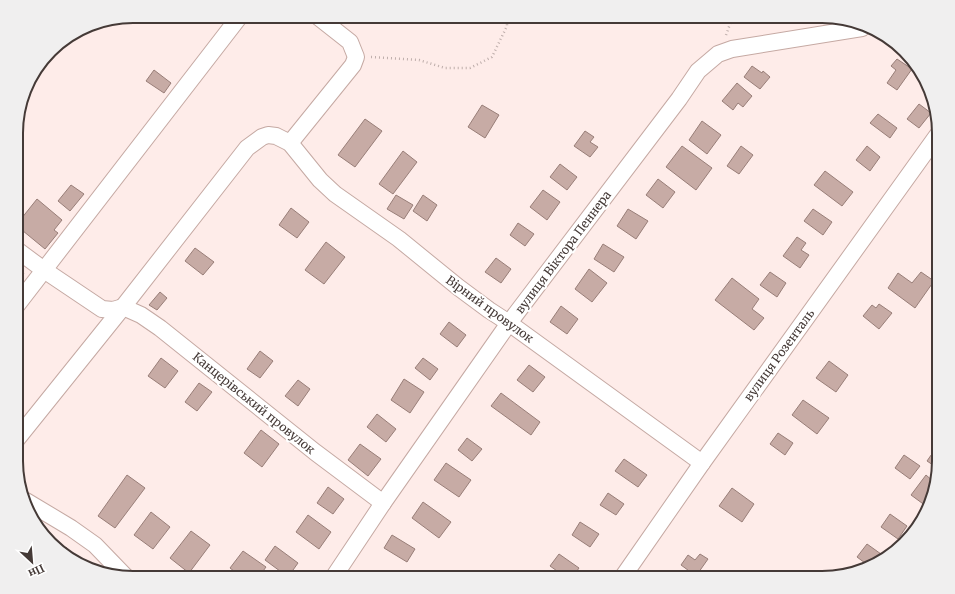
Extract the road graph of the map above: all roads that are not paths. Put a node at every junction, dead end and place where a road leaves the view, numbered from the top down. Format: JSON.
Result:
{"nodes":[{"id":1,"x":235,"y":23,"type":"edge"},
{"id":2,"x":326,"y":23,"type":"edge"},
{"id":3,"x":857,"y":29,"type":"edge"},
{"id":4,"x":290,"y":143,"type":"junction"},
{"id":5,"x":932,"y":143,"type":"edge"},
{"id":6,"x":23,"y":254,"type":"edge"},
{"id":7,"x":44,"y":270,"type":"junction"},
{"id":8,"x":23,"y":297,"type":"edge"},
{"id":9,"x":124,"y":307,"type":"junction"},
{"id":10,"x":509,"y":323,"type":"junction"},
{"id":11,"x":23,"y":432,"type":"edge"},
{"id":12,"x":702,"y":463,"type":"junction"},
{"id":13,"x":383,"y":503,"type":"junction"},
{"id":14,"x":32,"y":504,"type":"edge"},
{"id":15,"x":119,"y":570,"type":"edge"},
{"id":16,"x":338,"y":571,"type":"edge"},
{"id":17,"x":627,"y":571,"type":"edge"}],
"edges":[{"from":1,"to":7,"type":"street"},
{"from":2,"to":4,"type":"street"},
{"from":3,"to":10,"type":"street","name":"вулиця Віктора Пеннера"},
{"from":4,"to":9,"type":"street"},
{"from":4,"to":10,"type":"street","name":"Вірний провулок"},
{"from":5,"to":12,"type":"street","name":"вулиця Розенталь"},
{"from":6,"to":7,"type":"street"},
{"from":7,"to":8,"type":"street"},
{"from":7,"to":9,"type":"street"},
{"from":9,"to":11,"type":"street"},
{"from":9,"to":13,"type":"street","name":"Канцерівський провулок"},
{"from":10,"to":12,"type":"street","name":"Вірний провулок"},
{"from":10,"to":13,"type":"street","name":"вулиця Віктора Пеннера"},
{"from":12,"to":17,"type":"street","name":"вулиця Розенталь"},
{"from":13,"to":16,"type":"street","name":"вулиця Віктора Пеннера"},
{"from":14,"to":15,"type":"street"}]}
